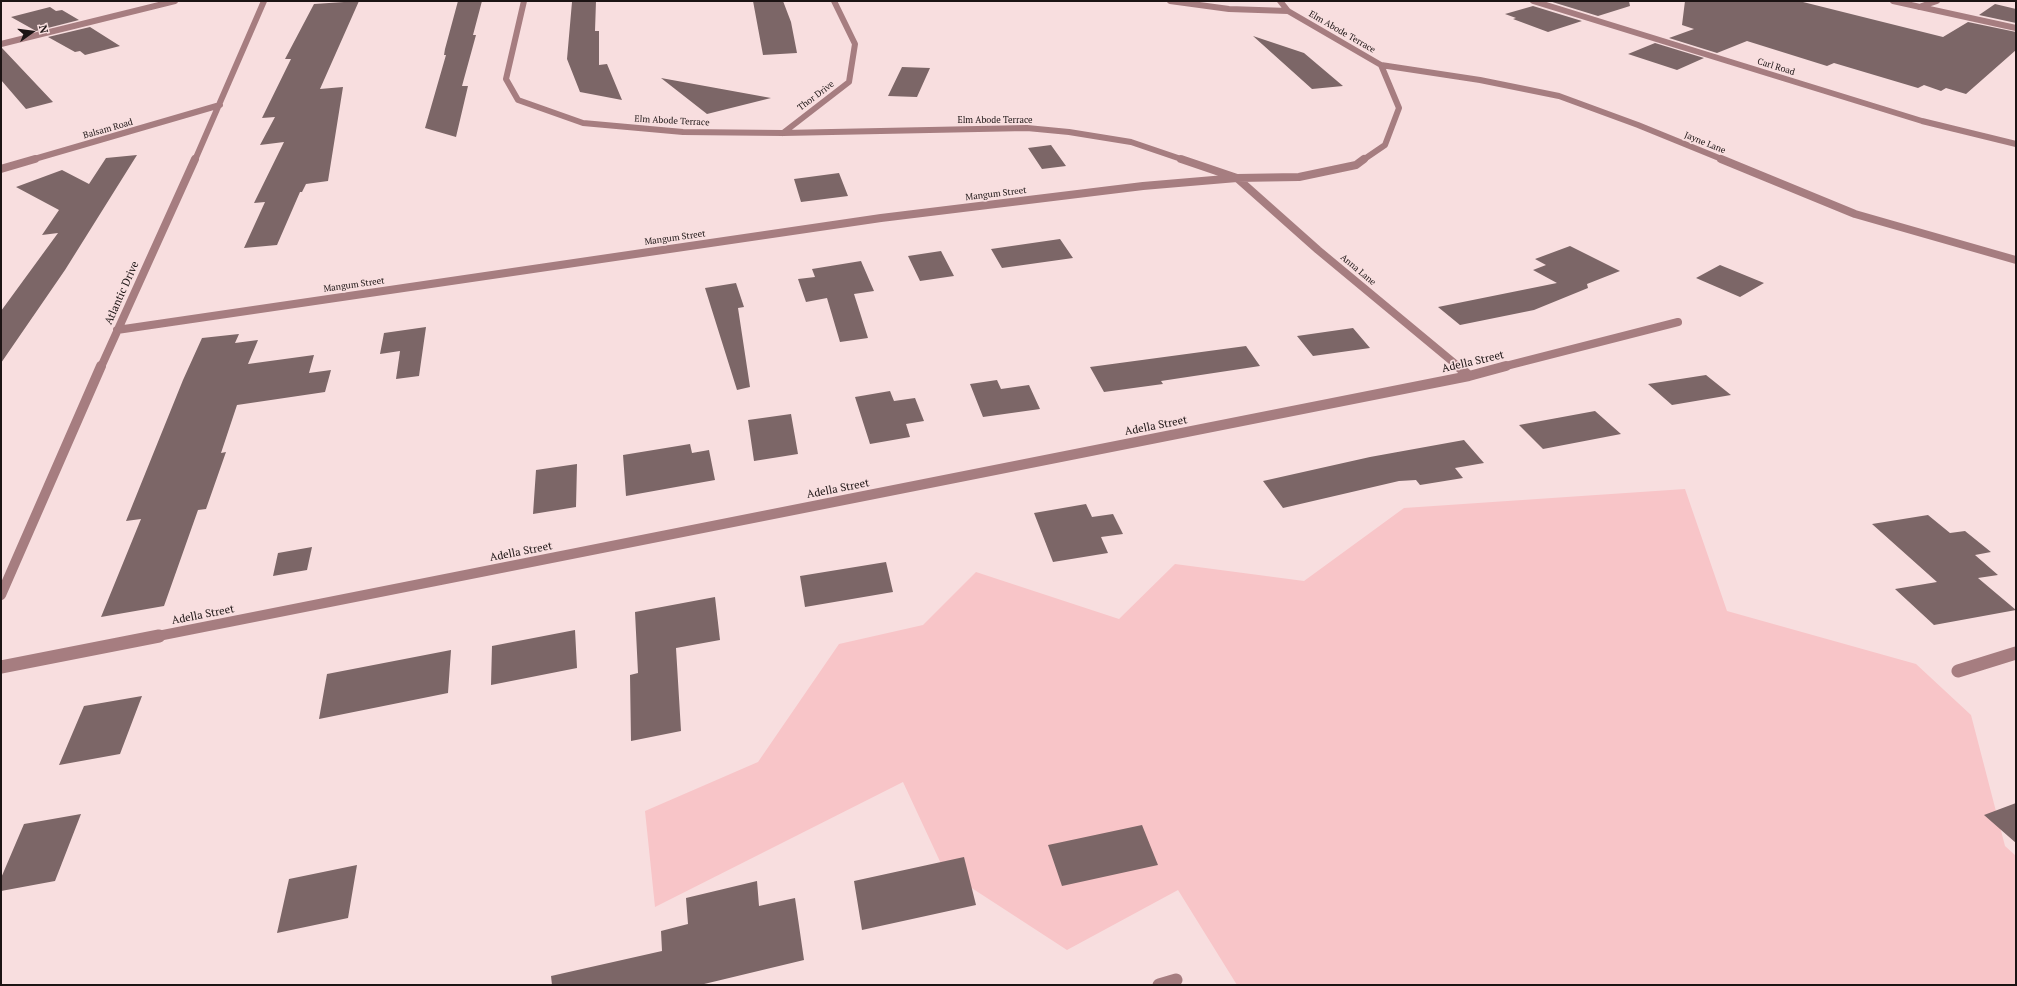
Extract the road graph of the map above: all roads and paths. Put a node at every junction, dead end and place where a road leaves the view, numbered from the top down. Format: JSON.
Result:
{"nodes":[{"id":1,"x":175,"y":1,"type":"edge"},
{"id":2,"x":264,"y":1,"type":"edge"},
{"id":3,"x":524,"y":1,"type":"edge"},
{"id":4,"x":834,"y":1,"type":"edge"},
{"id":5,"x":1170,"y":1,"type":"edge"},
{"id":6,"x":1280,"y":1,"type":"edge"},
{"id":7,"x":1533,"y":1,"type":"edge"},
{"id":8,"x":1893,"y":1,"type":"edge"},
{"id":9,"x":1937,"y":1,"type":"edge"},
{"id":10,"x":1919,"y":7,"type":"junction"},
{"id":11,"x":1288,"y":11,"type":"junction"},
{"id":12,"x":2016,"y":28,"type":"edge"},
{"id":13,"x":1,"y":44,"type":"edge"},
{"id":14,"x":1381,"y":66,"type":"junction"},
{"id":15,"x":220,"y":105,"type":"junction"},
{"id":16,"x":783,"y":133,"type":"junction"},
{"id":17,"x":2016,"y":144,"type":"edge"},
{"id":18,"x":1,"y":169,"type":"edge"},
{"id":19,"x":1237,"y":178,"type":"junction"},
{"id":20,"x":2016,"y":260,"type":"edge"},
{"id":21,"x":1678,"y":322,"type":"dead end"},
{"id":22,"x":117,"y":330,"type":"junction"},
{"id":23,"x":1469,"y":376,"type":"junction"},
{"id":24,"x":1,"y":595,"type":"edge"},
{"id":25,"x":2016,"y":653,"type":"edge"},
{"id":26,"x":1,"y":667,"type":"edge"},
{"id":27,"x":1958,"y":671,"type":"dead end"},
{"id":28,"x":1176,"y":980,"type":"dead end"},
{"id":29,"x":1159,"y":985,"type":"edge"}],
"edges":[{"from":1,"to":13,"type":"street"},
{"from":2,"to":15,"type":"street","name":"Atlantic Drive"},
{"from":3,"to":16,"type":"street","name":"Elm Abode Terrace"},
{"from":4,"to":16,"type":"street","name":"Thor Drive"},
{"from":5,"to":11,"type":"street"},
{"from":6,"to":11,"type":"street","name":"Elm Abode Terrace"},
{"from":7,"to":17,"type":"street","name":"Carl Road"},
{"from":8,"to":10,"type":"street"},
{"from":9,"to":10,"type":"street"},
{"from":10,"to":12,"type":"street"},
{"from":11,"to":14,"type":"street","name":"Elm Abode Terrace"},
{"from":14,"to":19,"type":"street","name":"Elm Abode Terrace"},
{"from":14,"to":20,"type":"street","name":"Jayne Lane"},
{"from":15,"to":18,"type":"street","name":"Balsam Road"},
{"from":15,"to":22,"type":"street","name":"Atlantic Drive"},
{"from":16,"to":19,"type":"street","name":"Elm Abode Terrace"},
{"from":19,"to":22,"type":"street","name":"Mangum Street"},
{"from":19,"to":23,"type":"street","name":"Anna Lane"},
{"from":21,"to":23,"type":"street","name":"Adella Street"},
{"from":22,"to":24,"type":"street","name":"Atlantic Drive"},
{"from":23,"to":26,"type":"street","name":"Adella Street"},
{"from":25,"to":27,"type":"street"},
{"from":28,"to":29,"type":"street"}]}
